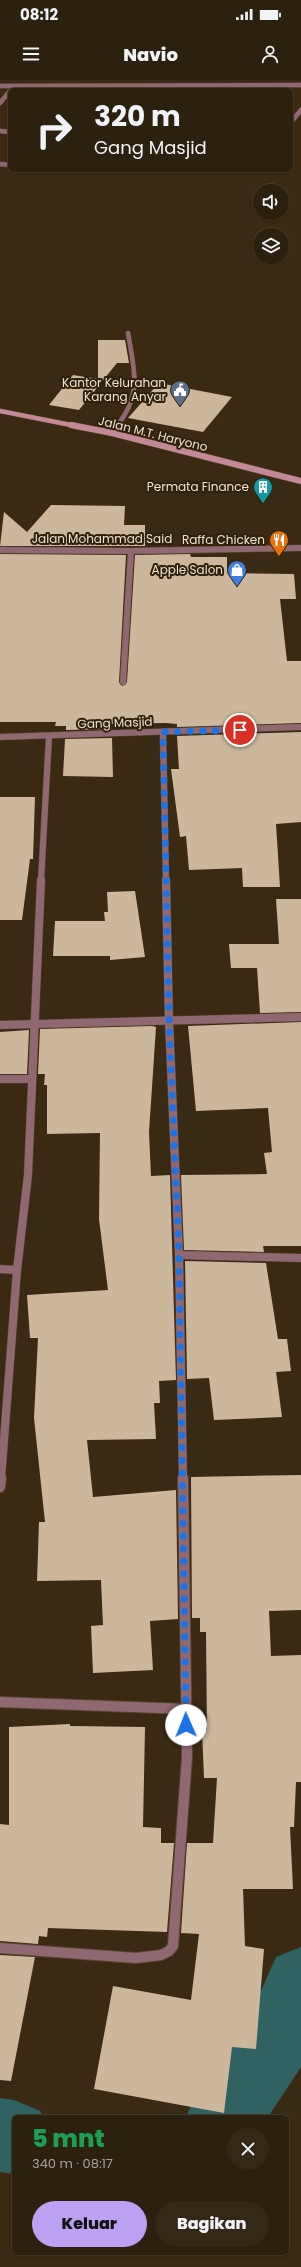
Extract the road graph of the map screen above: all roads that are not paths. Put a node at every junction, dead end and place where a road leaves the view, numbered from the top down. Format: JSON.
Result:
{"nodes":[{"id":1,"x":64,"y":80,"type":"edge"},
{"id":2,"x":109,"y":80,"type":"edge"},
{"id":3,"x":210,"y":80,"type":"edge"},
{"id":4,"x":202,"y":85,"type":"junction"},
{"id":5,"x":301,"y":85,"type":"edge"},
{"id":6,"x":0,"y":86,"type":"edge"},
{"id":7,"x":14,"y":86,"type":"joint"},
{"id":8,"x":55,"y":86,"type":"junction"},
{"id":9,"x":99,"y":86,"type":"junction"},
{"id":10,"x":124,"y":86,"type":"joint"},
{"id":11,"x":8,"y":93,"type":"edge"},
{"id":12,"x":0,"y":103,"type":"edge"},
{"id":13,"x":301,"y":110,"type":"edge"},
{"id":14,"x":293,"y":120,"type":"edge"},
{"id":15,"x":128,"y":333,"type":"dead end"},
{"id":16,"x":0,"y":411,"type":"edge"},
{"id":17,"x":112,"y":433,"type":"junction"},
{"id":18,"x":301,"y":481,"type":"edge"},
{"id":19,"x":301,"y":548,"type":"edge"},
{"id":20,"x":0,"y":550,"type":"edge"},
{"id":21,"x":131,"y":551,"type":"junction"},
{"id":22,"x":123,"y":682,"type":"dead end"},
{"id":23,"x":301,"y":727,"type":"edge"},
{"id":24,"x":163,"y":732,"type":"junction"},
{"id":25,"x":0,"y":736,"type":"edge"},
{"id":26,"x":49,"y":736,"type":"junction"},
{"id":27,"x":301,"y":1017,"type":"edge"},
{"id":28,"x":169,"y":1020,"type":"junction"},
{"id":29,"x":35,"y":1024,"type":"junction"},
{"id":30,"x":0,"y":1025,"type":"edge"},
{"id":31,"x":0,"y":1079,"type":"edge"},
{"id":32,"x":31,"y":1079,"type":"junction"},
{"id":33,"x":179,"y":1255,"type":"junction"},
{"id":34,"x":301,"y":1258,"type":"edge"},
{"id":35,"x":0,"y":1269,"type":"edge"},
{"id":36,"x":17,"y":1270,"type":"junction"},
{"id":37,"x":3,"y":1405,"type":"edge"},
{"id":38,"x":0,"y":1487,"type":"edge"},
{"id":39,"x":0,"y":1702,"type":"edge"},
{"id":40,"x":186,"y":1709,"type":"junction"},
{"id":41,"x":0,"y":1948,"type":"edge"}],
"edges":[{"from":1,"to":8,"type":"street"},
{"from":2,"to":9,"type":"street"},
{"from":3,"to":4,"type":"street"},
{"from":4,"to":5,"type":"street"},
{"from":4,"to":10,"type":"street"},
{"from":6,"to":7,"type":"street"},
{"from":7,"to":8,"type":"street"},
{"from":8,"to":9,"type":"street"},
{"from":9,"to":10,"type":"street"},
{"from":11,"to":12,"type":"street"},
{"from":13,"to":14,"type":"street"},
{"from":15,"to":17,"type":"street"},
{"from":16,"to":17,"type":"main road","name":"Jalan M.T. Haryono"},
{"from":17,"to":18,"type":"main road","name":"Jalan M.T. Haryono"},
{"from":19,"to":21,"type":"street","name":"Jalan Mohammad Said"},
{"from":20,"to":21,"type":"street","name":"Jalan Mohammad Said"},
{"from":21,"to":22,"type":"street"},
{"from":23,"to":24,"type":"street","name":"Gang Masjid"},
{"from":24,"to":26,"type":"street","name":"Gang Masjid"},
{"from":24,"to":28,"type":"street"},
{"from":25,"to":26,"type":"street","name":"Gang Masjid"},
{"from":26,"to":29,"type":"street"},
{"from":27,"to":28,"type":"street"},
{"from":28,"to":29,"type":"street"},
{"from":28,"to":33,"type":"street"},
{"from":29,"to":30,"type":"street"},
{"from":29,"to":32,"type":"street"},
{"from":31,"to":32,"type":"street"},
{"from":32,"to":36,"type":"street"},
{"from":33,"to":34,"type":"street"},
{"from":33,"to":40,"type":"street"},
{"from":35,"to":36,"type":"street"},
{"from":36,"to":37,"type":"street"},
{"from":37,"to":38,"type":"street"},
{"from":39,"to":40,"type":"street"},
{"from":40,"to":41,"type":"street"}]}
